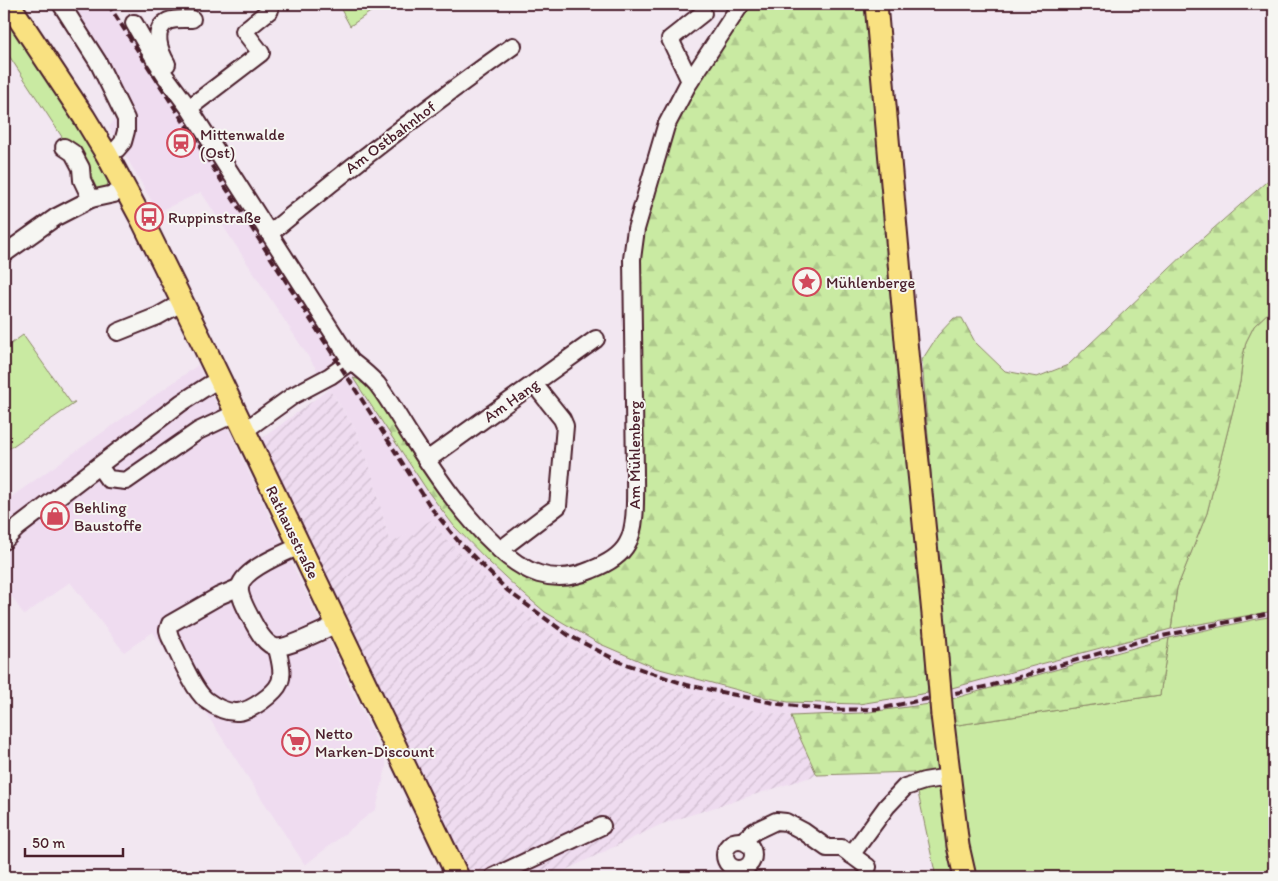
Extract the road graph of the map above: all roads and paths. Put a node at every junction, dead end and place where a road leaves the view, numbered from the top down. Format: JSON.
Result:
{"nodes":[{"id":1,"x":8,"y":4,"type":"edge"},
{"id":2,"x":60,"y":4,"type":"edge"},
{"id":3,"x":740,"y":4,"type":"edge"},
{"id":4,"x":876,"y":4,"type":"edge"},
{"id":5,"x":270,"y":10,"type":"dead end"},
{"id":6,"x":703,"y":13,"type":"dead end"},
{"id":7,"x":192,"y":19,"type":"dead end"},
{"id":8,"x":134,"y":24,"type":"dead end"},
{"id":9,"x":513,"y":46,"type":"dead end"},
{"id":10,"x":690,"y":80,"type":"junction"},
{"id":11,"x":189,"y":108,"type":"junction"},
{"id":12,"x":64,"y":147,"type":"dead end"},
{"id":13,"x":107,"y":155,"type":"junction"},
{"id":14,"x":125,"y":188,"type":"junction"},
{"id":15,"x":91,"y":199,"type":"junction"},
{"id":16,"x":270,"y":233,"type":"junction"},
{"id":17,"x":4,"y":254,"type":"edge"},
{"id":18,"x":183,"y":302,"type":"junction"},
{"id":19,"x":118,"y":332,"type":"dead end"},
{"id":20,"x":596,"y":339,"type":"dead end"},
{"id":21,"x":351,"y":361,"type":"junction"},
{"id":22,"x":220,"y":380,"type":"junction"},
{"id":23,"x":534,"y":384,"type":"junction"},
{"id":24,"x":240,"y":421,"type":"junction"},
{"id":25,"x":427,"y":460,"type":"junction"},
{"id":26,"x":99,"y":466,"type":"junction"},
{"id":27,"x":4,"y":541,"type":"edge"},
{"id":28,"x":300,"y":546,"type":"junction"},
{"id":29,"x":500,"y":550,"type":"junction"},
{"id":30,"x":240,"y":587,"type":"junction"},
{"id":31,"x":337,"y":624,"type":"junction"},
{"id":32,"x":277,"y":648,"type":"junction"},
{"id":33,"x":949,"y":777,"type":"junction"},
{"id":34,"x":602,"y":826,"type":"dead end"},
{"id":35,"x":742,"y":841,"type":"dead end"},
{"id":36,"x":851,"y":855,"type":"junction"},
{"id":37,"x":868,"y":867,"type":"dead end"},
{"id":38,"x":458,"y":877,"type":"edge"},
{"id":39,"x":493,"y":877,"type":"edge"},
{"id":40,"x":965,"y":877,"type":"edge"}],
"edges":[{"from":1,"to":13,"type":"main road","name":"Rathausstraße"},
{"from":2,"to":13,"type":"street"},
{"from":3,"to":10,"type":"street","name":"Am Mühlenberg"},
{"from":4,"to":33,"type":"main road","bridge":true},
{"from":5,"to":11,"type":"street"},
{"from":6,"to":10,"type":"street"},
{"from":7,"to":11,"type":"street"},
{"from":8,"to":11,"type":"street"},
{"from":9,"to":16,"type":"street","name":"Am Ostbahnhof"},
{"from":10,"to":29,"type":"street","name":"Am Mühlenberg"},
{"from":11,"to":16,"type":"street"},
{"from":12,"to":15,"type":"street"},
{"from":13,"to":14,"type":"main road","name":"Rathausstraße"},
{"from":14,"to":15,"type":"street"},
{"from":14,"to":18,"type":"main road","name":"Rathausstraße"},
{"from":15,"to":17,"type":"street"},
{"from":16,"to":21,"type":"street"},
{"from":18,"to":19,"type":"street"},
{"from":18,"to":22,"type":"main road","name":"Rathausstraße"},
{"from":20,"to":23,"type":"street","name":"Am Hang"},
{"from":21,"to":24,"type":"street"},
{"from":21,"to":25,"type":"street","name":"Am Mühlenberg"},
{"from":22,"to":24,"type":"main road","name":"Rathausstraße"},
{"from":22,"to":26,"type":"street"},
{"from":23,"to":25,"type":"street","name":"Am Hang"},
{"from":23,"to":29,"type":"street"},
{"from":24,"to":26,"type":"street"},
{"from":24,"to":28,"type":"main road","name":"Rathausstraße"},
{"from":25,"to":29,"type":"street","name":"Am Mühlenberg"},
{"from":26,"to":27,"type":"street"},
{"from":28,"to":30,"type":"street"},
{"from":28,"to":31,"type":"main road","name":"Rathausstraße"},
{"from":30,"to":32,"type":"street"},
{"from":30,"to":32,"type":"street"},
{"from":31,"to":32,"type":"street"},
{"from":31,"to":38,"type":"main road","name":"Rathausstraße"},
{"from":33,"to":36,"type":"street"},
{"from":33,"to":40,"type":"main road"},
{"from":34,"to":39,"type":"street"},
{"from":35,"to":36,"type":"street"},
{"from":36,"to":37,"type":"street"}]}
